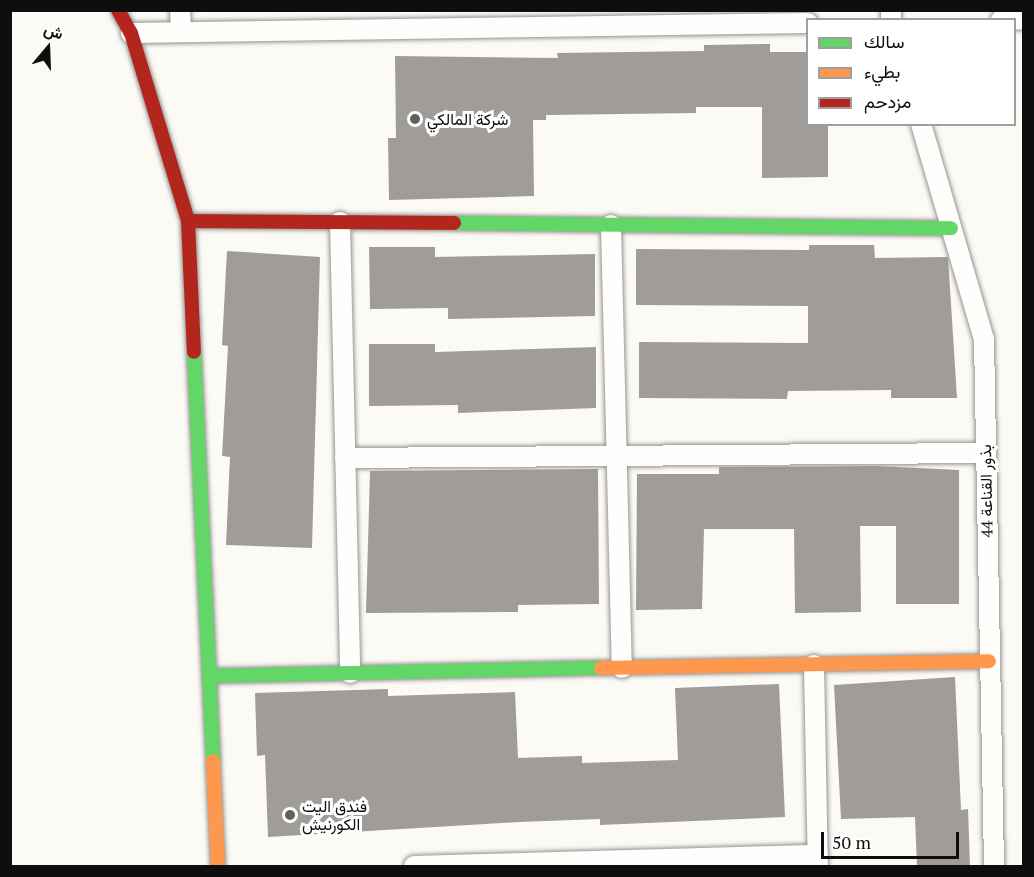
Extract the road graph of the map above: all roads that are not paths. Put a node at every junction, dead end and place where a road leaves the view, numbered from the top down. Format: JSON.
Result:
{"nodes":[{"id":1,"x":118,"y":10,"type":"edge"},
{"id":2,"x":180,"y":10,"type":"edge"},
{"id":3,"x":806,"y":23,"type":"edge"},
{"id":4,"x":181,"y":32,"type":"junction"},
{"id":5,"x":131,"y":33,"type":"junction"},
{"id":6,"x":922,"y":126,"type":"edge"},
{"id":7,"x":188,"y":221,"type":"junction"},
{"id":8,"x":340,"y":222,"type":"junction"},
{"id":9,"x":611,"y":225,"type":"junction"},
{"id":10,"x":951,"y":228,"type":"junction"},
{"id":11,"x":986,"y":453,"type":"junction"},
{"id":12,"x":617,"y":455,"type":"junction"},
{"id":13,"x":345,"y":458,"type":"junction"},
{"id":14,"x":989,"y":662,"type":"junction"},
{"id":15,"x":814,"y":665,"type":"junction"},
{"id":16,"x":622,"y":668,"type":"junction"},
{"id":17,"x":350,"y":673,"type":"junction"},
{"id":18,"x":209,"y":676,"type":"junction"},
{"id":19,"x":818,"y":861,"type":"edge"},
{"id":20,"x":218,"y":867,"type":"edge"},
{"id":21,"x":414,"y":867,"type":"edge"},
{"id":22,"x":994,"y":867,"type":"edge"}],
"edges":[{"from":1,"to":5,"type":"street"},
{"from":2,"to":4,"type":"street"},
{"from":3,"to":4,"type":"street"},
{"from":4,"to":5,"type":"street"},
{"from":5,"to":7,"type":"street"},
{"from":6,"to":10,"type":"street","name":"بذور القناعة 44"},
{"from":7,"to":8,"type":"street"},
{"from":7,"to":18,"type":"street"},
{"from":8,"to":9,"type":"street"},
{"from":8,"to":13,"type":"street"},
{"from":9,"to":10,"type":"street"},
{"from":9,"to":12,"type":"street"},
{"from":10,"to":11,"type":"street","name":"بذور القناعة 44"},
{"from":11,"to":12,"type":"street"},
{"from":11,"to":14,"type":"street","name":"بذور القناعة 44"},
{"from":12,"to":13,"type":"street"},
{"from":12,"to":16,"type":"street"},
{"from":13,"to":17,"type":"street"},
{"from":14,"to":15,"type":"street"},
{"from":14,"to":22,"type":"street","name":"بذور القناعة 44"},
{"from":15,"to":16,"type":"street"},
{"from":15,"to":19,"type":"street"},
{"from":16,"to":17,"type":"street"},
{"from":17,"to":18,"type":"street"},
{"from":18,"to":20,"type":"street"},
{"from":19,"to":21,"type":"street"}]}
